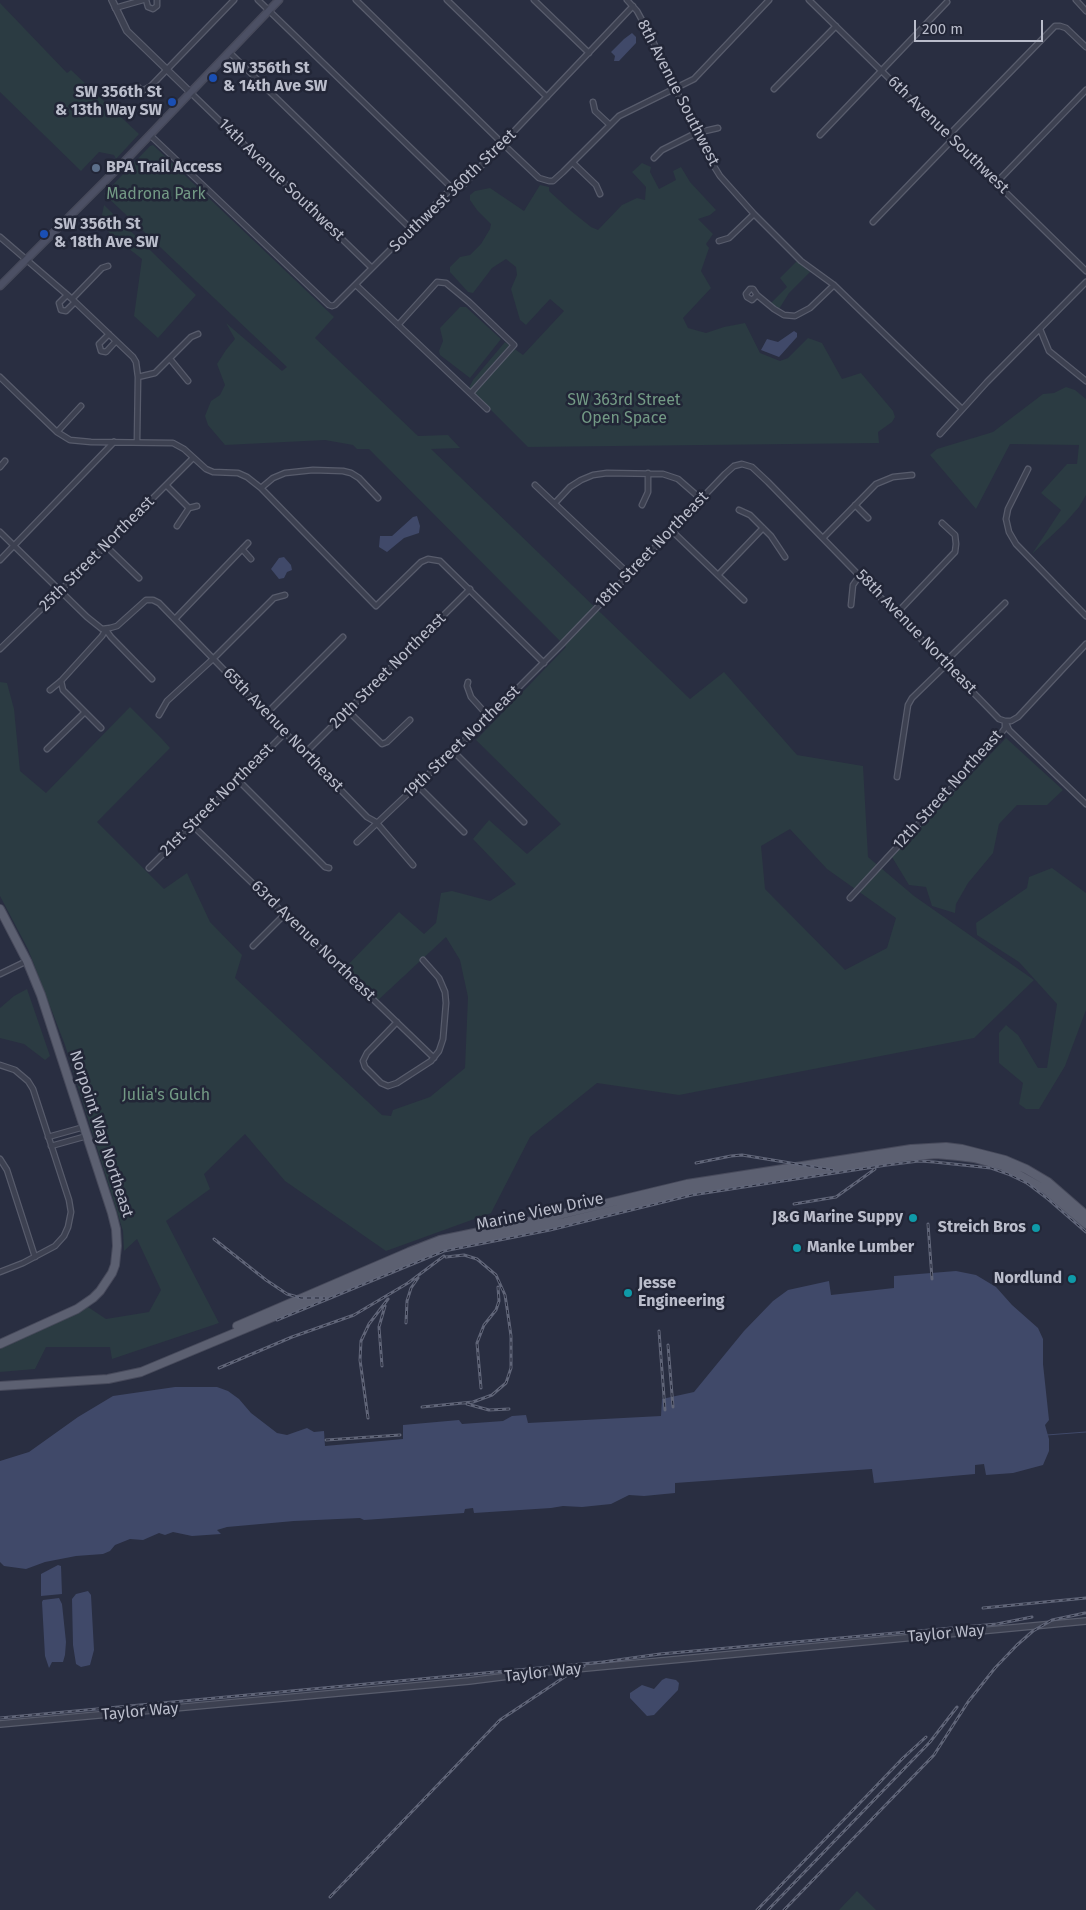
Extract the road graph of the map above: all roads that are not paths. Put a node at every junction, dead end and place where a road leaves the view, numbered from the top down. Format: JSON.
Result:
{"nodes":[{"id":1,"x":112,"y":0,"type":"edge"},
{"id":2,"x":142,"y":0,"type":"edge"},
{"id":3,"x":146,"y":0,"type":"edge"},
{"id":4,"x":157,"y":0,"type":"edge"},
{"id":5,"x":234,"y":0,"type":"edge"},
{"id":6,"x":258,"y":0,"type":"edge"},
{"id":7,"x":279,"y":0,"type":"edge"},
{"id":8,"x":356,"y":0,"type":"edge"},
{"id":9,"x":447,"y":0,"type":"edge"},
{"id":10,"x":534,"y":0,"type":"edge"},
{"id":11,"x":628,"y":0,"type":"edge"},
{"id":12,"x":769,"y":0,"type":"edge"},
{"id":13,"x":809,"y":0,"type":"edge"},
{"id":14,"x":1076,"y":0,"type":"edge"},
{"id":15,"x":947,"y":2,"type":"dead end"},
{"id":16,"x":633,"y":6,"type":"junction"},
{"id":17,"x":115,"y":8,"type":"junction"},
{"id":18,"x":268,"y":11,"type":"junction"},
{"id":19,"x":1086,"y":11,"type":"edge"},
{"id":20,"x":836,"y":26,"type":"junction"},
{"id":21,"x":1086,"y":47,"type":"edge"},
{"id":22,"x":229,"y":52,"type":"junction"},
{"id":23,"x":589,"y":53,"type":"junction"},
{"id":24,"x":166,"y":70,"type":"junction"},
{"id":25,"x":881,"y":71,"type":"junction"},
{"id":26,"x":676,"y":89,"type":"junction"},
{"id":27,"x":774,"y":89,"type":"dead end"},
{"id":28,"x":1086,"y":90,"type":"edge"},
{"id":29,"x":142,"y":91,"type":"dead end"},
{"id":30,"x":190,"y":92,"type":"junction"},
{"id":31,"x":547,"y":97,"type":"junction"},
{"id":32,"x":593,"y":102,"type":"dead end"},
{"id":33,"x":610,"y":125,"type":"junction"},
{"id":34,"x":718,"y":128,"type":"dead end"},
{"id":35,"x":696,"y":133,"type":"junction"},
{"id":36,"x":150,"y":135,"type":"junction"},
{"id":37,"x":820,"y":135,"type":"dead end"},
{"id":38,"x":948,"y":136,"type":"junction"},
{"id":39,"x":952,"y":140,"type":"junction"},
{"id":40,"x":503,"y":144,"type":"junction"},
{"id":41,"x":654,"y":158,"type":"dead end"},
{"id":42,"x":573,"y":163,"type":"junction"},
{"id":43,"x":996,"y":183,"type":"junction"},
{"id":44,"x":452,"y":188,"type":"junction"},
{"id":45,"x":600,"y":194,"type":"dead end"},
{"id":46,"x":754,"y":214,"type":"junction"},
{"id":47,"x":873,"y":222,"type":"dead end"},
{"id":48,"x":411,"y":229,"type":"junction"},
{"id":49,"x":0,"y":237,"type":"edge"},
{"id":50,"x":719,"y":241,"type":"dead end"},
{"id":51,"x":26,"y":260,"type":"junction"},
{"id":52,"x":108,"y":266,"type":"dead end"},
{"id":53,"x":372,"y":268,"type":"junction"},
{"id":54,"x":1086,"y":271,"type":"edge"},
{"id":55,"x":356,"y":285,"type":"junction"},
{"id":56,"x":834,"y":285,"type":"junction"},
{"id":57,"x":1085,"y":285,"type":"edge"},
{"id":58,"x":0,"y":286,"type":"edge"},
{"id":59,"x":67,"y":295,"type":"junction"},
{"id":60,"x":757,"y":295,"type":"dead end"},
{"id":61,"x":73,"y":300,"type":"junction"},
{"id":62,"x":398,"y":325,"type":"junction"},
{"id":63,"x":1040,"y":328,"type":"junction"},
{"id":64,"x":109,"y":334,"type":"junction"},
{"id":65,"x":198,"y":334,"type":"dead end"},
{"id":66,"x":116,"y":341,"type":"junction"},
{"id":67,"x":170,"y":359,"type":"junction"},
{"id":68,"x":0,"y":377,"type":"edge"},
{"id":69,"x":138,"y":377,"type":"junction"},
{"id":70,"x":188,"y":381,"type":"dead end"},
{"id":71,"x":1086,"y":381,"type":"edge"},
{"id":72,"x":471,"y":393,"type":"junction"},
{"id":73,"x":81,"y":406,"type":"dead end"},
{"id":74,"x":487,"y":409,"type":"dead end"},
{"id":75,"x":962,"y":409,"type":"junction"},
{"id":76,"x":57,"y":432,"type":"junction"},
{"id":77,"x":940,"y":434,"type":"dead end"},
{"id":78,"x":114,"y":442,"type":"junction"},
{"id":79,"x":137,"y":442,"type":"junction"},
{"id":80,"x":194,"y":458,"type":"junction"},
{"id":81,"x":5,"y":462,"type":"dead end"},
{"id":82,"x":742,"y":464,"type":"joint"},
{"id":83,"x":0,"y":467,"type":"edge"},
{"id":84,"x":1028,"y":469,"type":"dead end"},
{"id":85,"x":648,"y":473,"type":"junction"},
{"id":86,"x":912,"y":475,"type":"dead end"},
{"id":87,"x":535,"y":485,"type":"dead end"},
{"id":88,"x":166,"y":486,"type":"junction"},
{"id":89,"x":261,"y":488,"type":"junction"},
{"id":90,"x":378,"y":498,"type":"dead end"},
{"id":91,"x":701,"y":499,"type":"junction"},
{"id":92,"x":555,"y":503,"type":"junction"},
{"id":93,"x":642,"y":505,"type":"dead end"},
{"id":94,"x":856,"y":505,"type":"junction"},
{"id":95,"x":197,"y":506,"type":"dead end"},
{"id":96,"x":189,"y":508,"type":"junction"},
{"id":97,"x":739,"y":510,"type":"dead end"},
{"id":98,"x":868,"y":518,"type":"dead end"},
{"id":99,"x":942,"y":522,"type":"dead end"},
{"id":100,"x":306,"y":525,"type":"dead end"},
{"id":101,"x":177,"y":526,"type":"dead end"},
{"id":102,"x":763,"y":528,"type":"junction"},
{"id":103,"x":301,"y":530,"type":"junction"},
{"id":104,"x":671,"y":530,"type":"junction"},
{"id":105,"x":0,"y":532,"type":"edge"},
{"id":106,"x":824,"y":537,"type":"junction"},
{"id":107,"x":248,"y":543,"type":"dead end"},
{"id":108,"x":14,"y":545,"type":"junction"},
{"id":109,"x":104,"y":548,"type":"junction"},
{"id":110,"x":242,"y":550,"type":"junction"},
{"id":111,"x":785,"y":557,"type":"dead end"},
{"id":112,"x":251,"y":559,"type":"dead end"},
{"id":113,"x":0,"y":560,"type":"edge"},
{"id":114,"x":344,"y":564,"type":"dead end"},
{"id":115,"x":339,"y":569,"type":"junction"},
{"id":116,"x":629,"y":574,"type":"junction"},
{"id":117,"x":718,"y":575,"type":"junction"},
{"id":118,"x":860,"y":575,"type":"junction"},
{"id":119,"x":139,"y":578,"type":"dead end"},
{"id":120,"x":470,"y":589,"type":"junction"},
{"id":121,"x":60,"y":591,"type":"junction"},
{"id":122,"x":285,"y":595,"type":"dead end"},
{"id":123,"x":744,"y":600,"type":"dead end"},
{"id":124,"x":1005,"y":603,"type":"dead end"},
{"id":125,"x":851,"y":605,"type":"dead end"},
{"id":126,"x":897,"y":613,"type":"junction"},
{"id":127,"x":1086,"y":616,"type":"edge"},
{"id":128,"x":175,"y":619,"type":"junction"},
{"id":129,"x":106,"y":629,"type":"junction"},
{"id":130,"x":343,"y":638,"type":"dead end"},
{"id":131,"x":566,"y":640,"type":"joint"},
{"id":132,"x":1086,"y":644,"type":"edge"},
{"id":133,"x":0,"y":649,"type":"edge"},
{"id":134,"x":214,"y":658,"type":"junction"},
{"id":135,"x":544,"y":663,"type":"junction"},
{"id":136,"x":946,"y":663,"type":"junction"},
{"id":137,"x":152,"y":679,"type":"dead end"},
{"id":138,"x":61,"y":681,"type":"junction"},
{"id":139,"x":468,"y":682,"type":"dead end"},
{"id":140,"x":50,"y":690,"type":"dead end"},
{"id":141,"x":348,"y":711,"type":"junction"},
{"id":142,"x":85,"y":712,"type":"junction"},
{"id":143,"x":267,"y":713,"type":"junction"},
{"id":144,"x":159,"y":715,"type":"dead end"},
{"id":145,"x":489,"y":717,"type":"junction"},
{"id":146,"x":410,"y":720,"type":"dead end"},
{"id":147,"x":1005,"y":721,"type":"junction"},
{"id":148,"x":101,"y":728,"type":"dead end"},
{"id":149,"x":286,"y":732,"type":"junction"},
{"id":150,"x":47,"y":749,"type":"dead end"},
{"id":151,"x":453,"y":751,"type":"junction"},
{"id":152,"x":305,"y":753,"type":"junction"},
{"id":153,"x":896,"y":777,"type":"dead end"},
{"id":154,"x":238,"y":780,"type":"junction"},
{"id":155,"x":418,"y":786,"type":"junction"},
{"id":156,"x":1086,"y":804,"type":"edge"},
{"id":157,"x":376,"y":822,"type":"junction"},
{"id":158,"x":524,"y":822,"type":"dead end"},
{"id":159,"x":192,"y":825,"type":"junction"},
{"id":160,"x":464,"y":832,"type":"dead end"},
{"id":161,"x":357,"y":842,"type":"dead end"},
{"id":162,"x":413,"y":864,"type":"dead end"},
{"id":163,"x":149,"y":868,"type":"dead end"},
{"id":164,"x":329,"y":868,"type":"dead end"},
{"id":165,"x":850,"y":898,"type":"dead end"},
{"id":166,"x":0,"y":909,"type":"edge"},
{"id":167,"x":284,"y":914,"type":"junction"},
{"id":168,"x":254,"y":946,"type":"dead end"},
{"id":169,"x":423,"y":960,"type":"dead end"},
{"id":170,"x":27,"y":961,"type":"junction"},
{"id":171,"x":0,"y":974,"type":"edge"},
{"id":172,"x":397,"y":1022,"type":"junction"},
{"id":173,"x":434,"y":1058,"type":"junction"},
{"id":174,"x":0,"y":1065,"type":"edge"},
{"id":175,"x":84,"y":1127,"type":"junction"},
{"id":176,"x":87,"y":1136,"type":"junction"},
{"id":177,"x":48,"y":1137,"type":"junction"},
{"id":178,"x":51,"y":1146,"type":"junction"},
{"id":179,"x":0,"y":1159,"type":"edge"},
{"id":180,"x":1086,"y":1215,"type":"edge"},
{"id":181,"x":1086,"y":1224,"type":"edge"},
{"id":182,"x":34,"y":1257,"type":"junction"},
{"id":183,"x":0,"y":1272,"type":"edge"},
{"id":184,"x":0,"y":1344,"type":"edge"},
{"id":185,"x":0,"y":1382,"type":"edge"},
{"id":186,"x":0,"y":1386,"type":"edge"},
{"id":187,"x":1086,"y":1621,"type":"edge"},
{"id":188,"x":0,"y":1724,"type":"edge"}],
"edges":[{"from":1,"to":17,"type":"street"},
{"from":2,"to":17,"type":"street"},
{"from":3,"to":4,"type":"street"},
{"from":5,"to":24,"type":"street"},
{"from":6,"to":18,"type":"street"},
{"from":7,"to":18,"type":"main road"},
{"from":8,"to":40,"type":"street"},
{"from":9,"to":31,"type":"street"},
{"from":10,"to":23,"type":"street"},
{"from":11,"to":16,"type":"street","name":"8th Avenue Southwest"},
{"from":12,"to":26,"type":"street"},
{"from":13,"to":20,"type":"street","name":"6th Avenue Southwest"},
{"from":14,"to":19,"type":"street"},
{"from":15,"to":25,"type":"street"},
{"from":16,"to":23,"type":"street","name":"Southwest 360th Street"},
{"from":16,"to":26,"type":"street","name":"8th Avenue Southwest"},
{"from":17,"to":24,"type":"street"},
{"from":18,"to":22,"type":"main road"},
{"from":18,"to":44,"type":"street"},
{"from":20,"to":25,"type":"street","name":"6th Avenue Southwest"},
{"from":20,"to":27,"type":"street"},
{"from":21,"to":38,"type":"street"},
{"from":22,"to":30,"type":"main road"},
{"from":22,"to":48,"type":"street"},
{"from":23,"to":31,"type":"street","name":"Southwest 360th Street"},
{"from":24,"to":29,"type":"street"},
{"from":24,"to":30,"type":"street"},
{"from":25,"to":37,"type":"street"},
{"from":25,"to":38,"type":"street","name":"6th Avenue Southwest"},
{"from":26,"to":33,"type":"street"},
{"from":26,"to":35,"type":"street","name":"8th Avenue Southwest"},
{"from":28,"to":43,"type":"street"},
{"from":30,"to":36,"type":"main road"},
{"from":30,"to":53,"type":"street","name":"14th Avenue Southwest"},
{"from":31,"to":40,"type":"street","name":"Southwest 360th Street"},
{"from":32,"to":33,"type":"street"},
{"from":33,"to":42,"type":"street"},
{"from":34,"to":35,"type":"street"},
{"from":35,"to":41,"type":"street"},
{"from":35,"to":46,"type":"street","name":"8th Avenue Southwest"},
{"from":36,"to":51,"type":"main road"},
{"from":36,"to":55,"type":"street","name":"Southwest 360th Street"},
{"from":38,"to":39,"type":"street","name":"6th Avenue Southwest"},
{"from":39,"to":43,"type":"street","name":"6th Avenue Southwest"},
{"from":39,"to":47,"type":"street"},
{"from":40,"to":42,"type":"street"},
{"from":40,"to":44,"type":"street","name":"Southwest 360th Street"},
{"from":42,"to":45,"type":"street"},
{"from":43,"to":54,"type":"street","name":"6th Avenue Southwest"},
{"from":44,"to":48,"type":"street","name":"Southwest 360th Street"},
{"from":46,"to":50,"type":"street"},
{"from":46,"to":56,"type":"street","name":"8th Avenue Southwest"},
{"from":48,"to":53,"type":"street","name":"Southwest 360th Street"},
{"from":49,"to":51,"type":"street"},
{"from":51,"to":58,"type":"main road"},
{"from":51,"to":59,"type":"street"},
{"from":52,"to":61,"type":"street"},
{"from":53,"to":55,"type":"street","name":"Southwest 360th Street"},
{"from":55,"to":62,"type":"street"},
{"from":56,"to":60,"type":"street"},
{"from":56,"to":75,"type":"street","name":"8th Avenue Southwest"},
{"from":57,"to":63,"type":"street"},
{"from":59,"to":61,"type":"street"},
{"from":59,"to":61,"type":"street"},
{"from":61,"to":64,"type":"street"},
{"from":62,"to":72,"type":"street"},
{"from":62,"to":72,"type":"street"},
{"from":63,"to":71,"type":"street"},
{"from":63,"to":75,"type":"street"},
{"from":64,"to":66,"type":"street"},
{"from":64,"to":66,"type":"street"},
{"from":65,"to":67,"type":"street"},
{"from":66,"to":69,"type":"street"},
{"from":67,"to":69,"type":"street"},
{"from":67,"to":70,"type":"street"},
{"from":68,"to":76,"type":"street"},
{"from":69,"to":79,"type":"street"},
{"from":72,"to":74,"type":"street"},
{"from":73,"to":76,"type":"street"},
{"from":75,"to":77,"type":"street"},
{"from":76,"to":78,"type":"street"},
{"from":78,"to":79,"type":"street"},
{"from":78,"to":108,"type":"street"},
{"from":79,"to":80,"type":"street"},
{"from":80,"to":88,"type":"street","name":"25th Street Northeast"},
{"from":80,"to":89,"type":"street"},
{"from":81,"to":83,"type":"street"},
{"from":82,"to":91,"type":"street","name":"18th Street Northeast"},
{"from":82,"to":106,"type":"street","name":"58th Avenue Northeast"},
{"from":84,"to":127,"type":"street"},
{"from":85,"to":91,"type":"street"},
{"from":85,"to":92,"type":"street"},
{"from":85,"to":93,"type":"street"},
{"from":86,"to":94,"type":"street"},
{"from":87,"to":92,"type":"street"},
{"from":88,"to":96,"type":"street"},
{"from":88,"to":109,"type":"street","name":"25th Street Northeast"},
{"from":89,"to":90,"type":"street"},
{"from":89,"to":103,"type":"street"},
{"from":91,"to":104,"type":"street","name":"18th Street Northeast"},
{"from":92,"to":116,"type":"street"},
{"from":94,"to":98,"type":"street"},
{"from":94,"to":106,"type":"street"},
{"from":95,"to":96,"type":"street"},
{"from":96,"to":101,"type":"street"},
{"from":97,"to":102,"type":"street"},
{"from":99,"to":126,"type":"street"},
{"from":100,"to":103,"type":"street"},
{"from":102,"to":111,"type":"street"},
{"from":102,"to":117,"type":"street"},
{"from":103,"to":115,"type":"street"},
{"from":104,"to":116,"type":"street","name":"18th Street Northeast"},
{"from":104,"to":117,"type":"street"},
{"from":105,"to":108,"type":"street"},
{"from":106,"to":118,"type":"street","name":"58th Avenue Northeast"},
{"from":107,"to":110,"type":"street"},
{"from":108,"to":113,"type":"street"},
{"from":108,"to":121,"type":"street"},
{"from":109,"to":119,"type":"street"},
{"from":109,"to":121,"type":"street","name":"25th Street Northeast"},
{"from":110,"to":112,"type":"street"},
{"from":110,"to":128,"type":"street"},
{"from":114,"to":115,"type":"street"},
{"from":115,"to":120,"type":"street"},
{"from":116,"to":131,"type":"street","name":"18th Street Northeast"},
{"from":117,"to":123,"type":"street"},
{"from":118,"to":125,"type":"street"},
{"from":118,"to":126,"type":"street","name":"58th Avenue Northeast"},
{"from":120,"to":135,"type":"street"},
{"from":120,"to":141,"type":"street","name":"20th Street Northeast"},
{"from":121,"to":129,"type":"street"},
{"from":121,"to":133,"type":"street","name":"25th Street Northeast"},
{"from":122,"to":134,"type":"street"},
{"from":124,"to":136,"type":"street"},
{"from":126,"to":136,"type":"street","name":"58th Avenue Northeast"},
{"from":128,"to":129,"type":"street","name":"65th Avenue Northeast"},
{"from":128,"to":134,"type":"street","name":"65th Avenue Northeast"},
{"from":129,"to":137,"type":"street"},
{"from":129,"to":138,"type":"street"},
{"from":130,"to":143,"type":"street"},
{"from":131,"to":135,"type":"street","name":"19th Street Northeast"},
{"from":132,"to":147,"type":"street","name":"12th Street Northeast"},
{"from":134,"to":143,"type":"street","name":"65th Avenue Northeast"},
{"from":134,"to":144,"type":"street"},
{"from":135,"to":145,"type":"street","name":"19th Street Northeast"},
{"from":136,"to":147,"type":"street","name":"58th Avenue Northeast"},
{"from":136,"to":153,"type":"street"},
{"from":138,"to":140,"type":"street"},
{"from":138,"to":142,"type":"street"},
{"from":139,"to":145,"type":"street"},
{"from":141,"to":146,"type":"street"},
{"from":141,"to":152,"type":"street","name":"20th Street Northeast"},
{"from":142,"to":148,"type":"street"},
{"from":142,"to":150,"type":"street"},
{"from":143,"to":149,"type":"street","name":"65th Avenue Northeast"},
{"from":145,"to":151,"type":"street","name":"19th Street Northeast"},
{"from":147,"to":156,"type":"street","name":"58th Avenue Northeast"},
{"from":147,"to":165,"type":"street","name":"12th Street Northeast"},
{"from":149,"to":152,"type":"street","name":"65th Avenue Northeast"},
{"from":149,"to":154,"type":"street","name":"21st Street Northeast"},
{"from":151,"to":155,"type":"street","name":"19th Street Northeast"},
{"from":151,"to":158,"type":"street"},
{"from":152,"to":157,"type":"street","name":"65th Avenue Northeast"},
{"from":154,"to":159,"type":"street","name":"21st Street Northeast"},
{"from":154,"to":164,"type":"street"},
{"from":155,"to":157,"type":"street","name":"19th Street Northeast"},
{"from":155,"to":160,"type":"street"},
{"from":157,"to":161,"type":"street","name":"19th Street Northeast"},
{"from":157,"to":162,"type":"street","name":"65th Avenue Northeast"},
{"from":159,"to":163,"type":"street","name":"21st Street Northeast"},
{"from":159,"to":167,"type":"street","name":"63rd Avenue Northeast"},
{"from":166,"to":170,"type":"main road","name":"Norpoint Way Northeast"},
{"from":167,"to":168,"type":"street"},
{"from":167,"to":172,"type":"street","name":"63rd Avenue Northeast"},
{"from":169,"to":173,"type":"street"},
{"from":170,"to":171,"type":"street"},
{"from":170,"to":175,"type":"main road","name":"Norpoint Way Northeast"},
{"from":172,"to":173,"type":"street","name":"63rd Avenue Northeast"},
{"from":172,"to":173,"type":"street"},
{"from":174,"to":177,"type":"street"},
{"from":175,"to":176,"type":"main road","name":"Norpoint Way Northeast"},
{"from":175,"to":177,"type":"street"},
{"from":176,"to":178,"type":"street"},
{"from":176,"to":184,"type":"main road","name":"Norpoint Way Northeast"},
{"from":177,"to":178,"type":"street"},
{"from":178,"to":182,"type":"street"},
{"from":179,"to":182,"type":"street"},
{"from":180,"to":185,"type":"main road","name":"Marine View Drive"},
{"from":181,"to":186,"type":"main road","name":"Marine View Drive"},
{"from":182,"to":183,"type":"street"},
{"from":187,"to":188,"type":"street","name":"Taylor Way"}]}
